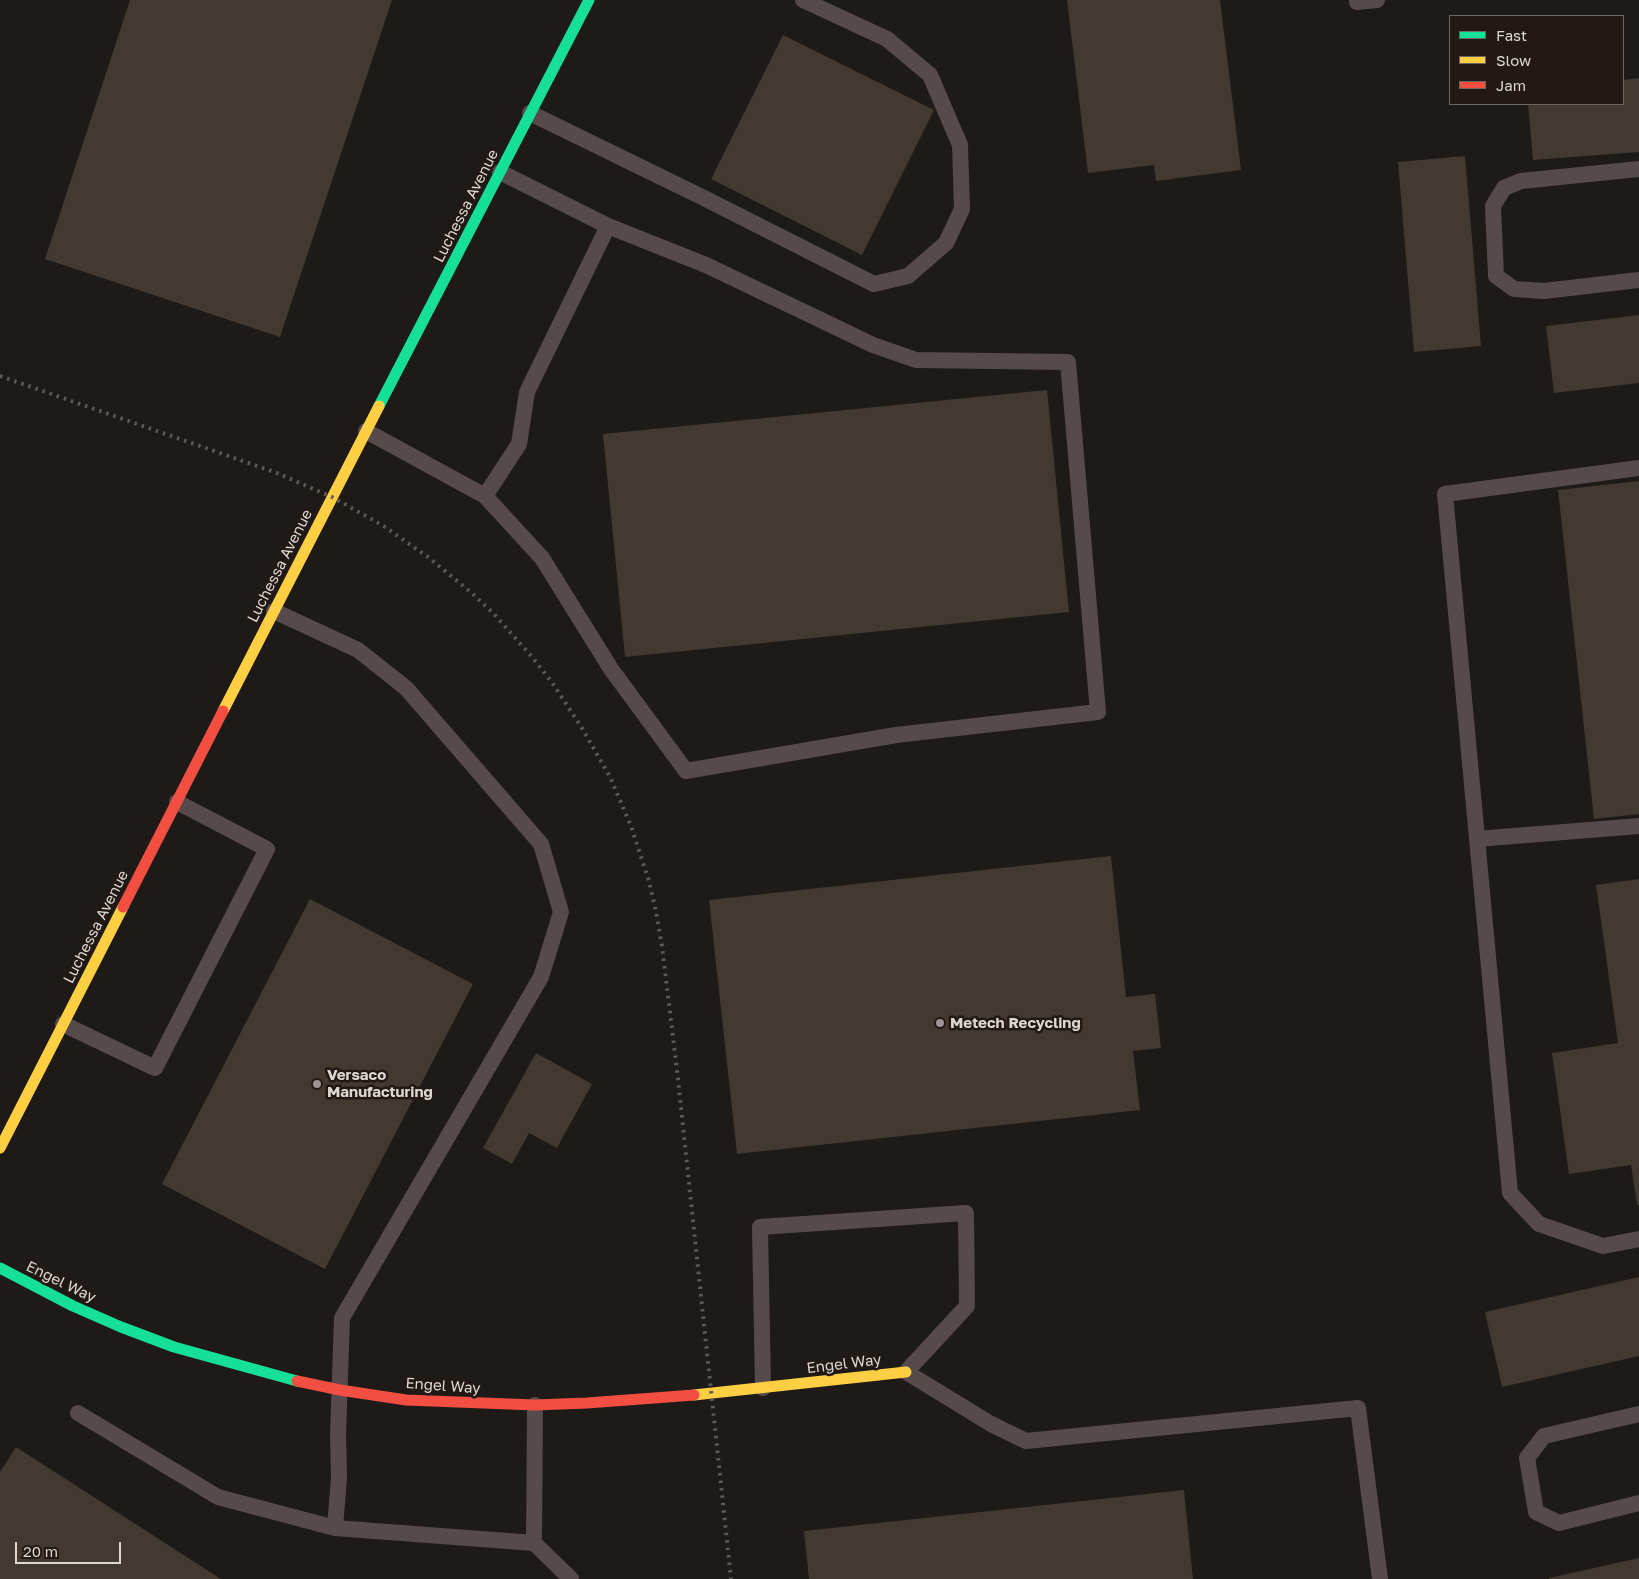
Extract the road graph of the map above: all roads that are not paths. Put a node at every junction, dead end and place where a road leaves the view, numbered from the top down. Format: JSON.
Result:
{"nodes":[{"id":1,"x":589,"y":0,"type":"edge"},
{"id":2,"x":803,"y":0,"type":"edge"},
{"id":3,"x":1357,"y":0,"type":"edge"},
{"id":4,"x":1377,"y":0,"type":"edge"},
{"id":5,"x":530,"y":114,"type":"junction"},
{"id":6,"x":1639,"y":169,"type":"edge"},
{"id":7,"x":500,"y":172,"type":"junction"},
{"id":8,"x":608,"y":226,"type":"junction"},
{"id":9,"x":1639,"y":280,"type":"edge"},
{"id":10,"x":366,"y":431,"type":"junction"},
{"id":11,"x":1639,"y":468,"type":"edge"},
{"id":12,"x":485,"y":496,"type":"junction"},
{"id":13,"x":274,"y":611,"type":"junction"},
{"id":14,"x":177,"y":802,"type":"junction"},
{"id":15,"x":1639,"y":826,"type":"edge"},
{"id":16,"x":1477,"y":839,"type":"junction"},
{"id":17,"x":63,"y":1024,"type":"junction"},
{"id":18,"x":0,"y":1148,"type":"edge"},
{"id":19,"x":1639,"y":1239,"type":"edge"},
{"id":20,"x":0,"y":1268,"type":"edge"},
{"id":21,"x":906,"y":1372,"type":"junction"},
{"id":22,"x":763,"y":1388,"type":"junction"},
{"id":23,"x":340,"y":1390,"type":"junction"},
{"id":24,"x":535,"y":1405,"type":"junction"},
{"id":25,"x":78,"y":1413,"type":"dead end"},
{"id":26,"x":1639,"y":1414,"type":"edge"},
{"id":27,"x":1639,"y":1504,"type":"edge"},
{"id":28,"x":335,"y":1528,"type":"junction"},
{"id":29,"x":534,"y":1543,"type":"junction"},
{"id":30,"x":571,"y":1579,"type":"edge"},
{"id":31,"x":1380,"y":1579,"type":"edge"}],
"edges":[{"from":1,"to":5,"type":"street","name":"Luchessa Avenue"},
{"from":2,"to":5,"type":"lane"},
{"from":3,"to":4,"type":"lane"},
{"from":5,"to":7,"type":"street","name":"Luchessa Avenue"},
{"from":6,"to":9,"type":"lane"},
{"from":7,"to":8,"type":"lane"},
{"from":7,"to":10,"type":"street","name":"Luchessa Avenue"},
{"from":8,"to":12,"type":"lane"},
{"from":8,"to":12,"type":"lane"},
{"from":10,"to":12,"type":"lane"},
{"from":10,"to":13,"type":"street","name":"Luchessa Avenue"},
{"from":11,"to":16,"type":"lane"},
{"from":13,"to":14,"type":"street","name":"Luchessa Avenue"},
{"from":13,"to":23,"type":"lane"},
{"from":14,"to":17,"type":"street","name":"Luchessa Avenue"},
{"from":14,"to":17,"type":"lane"},
{"from":15,"to":16,"type":"lane"},
{"from":16,"to":19,"type":"lane"},
{"from":17,"to":18,"type":"street","name":"Luchessa Avenue"},
{"from":20,"to":23,"type":"street","name":"Engel Way"},
{"from":21,"to":22,"type":"street","name":"Engel Way"},
{"from":21,"to":22,"type":"lane"},
{"from":21,"to":31,"type":"lane"},
{"from":22,"to":24,"type":"street","name":"Engel Way"},
{"from":23,"to":24,"type":"street","name":"Engel Way"},
{"from":23,"to":28,"type":"lane"},
{"from":24,"to":29,"type":"lane"},
{"from":25,"to":28,"type":"lane"},
{"from":26,"to":27,"type":"lane"},
{"from":28,"to":29,"type":"lane"},
{"from":29,"to":30,"type":"lane"}]}
